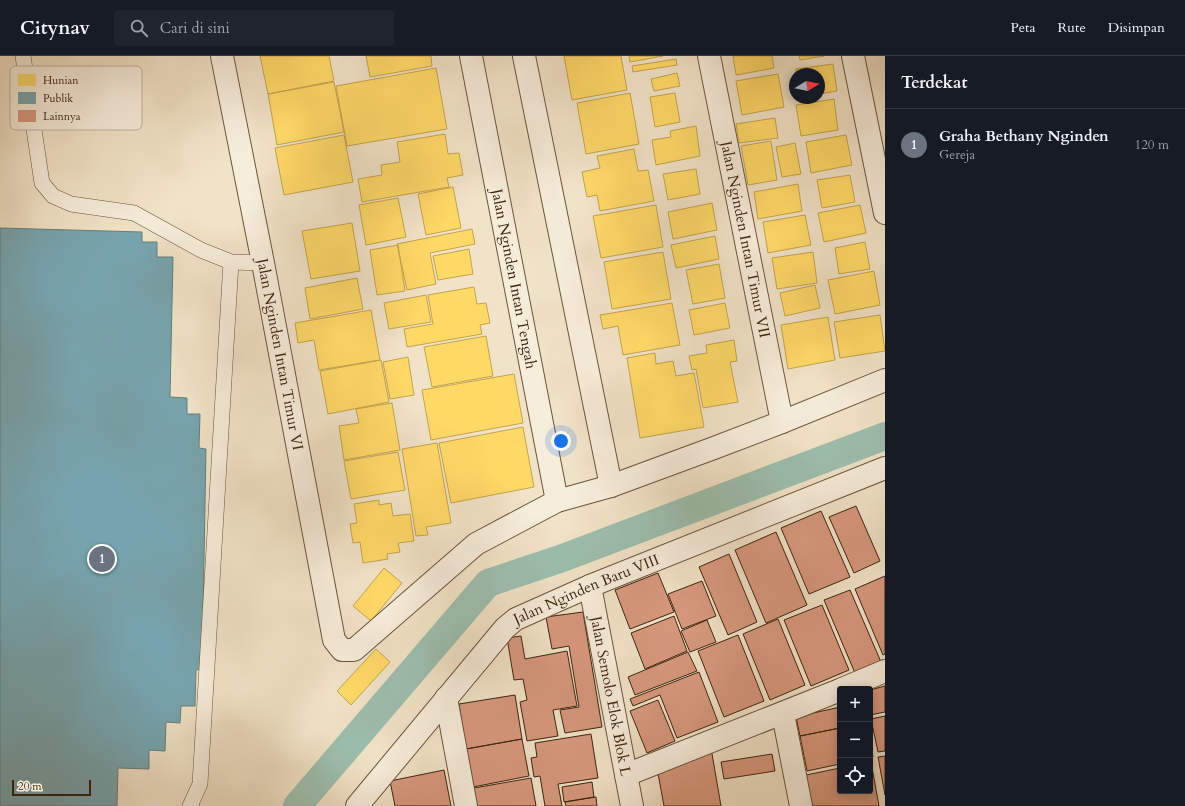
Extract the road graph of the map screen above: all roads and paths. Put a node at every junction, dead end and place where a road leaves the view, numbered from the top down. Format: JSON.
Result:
{"nodes":[{"id":1,"x":23,"y":56,"type":"edge"},
{"id":2,"x":222,"y":56,"type":"edge"},
{"id":3,"x":471,"y":56,"type":"edge"},
{"id":4,"x":524,"y":56,"type":"edge"},
{"id":5,"x":709,"y":56,"type":"edge"},
{"id":6,"x":853,"y":56,"type":"edge"},
{"id":7,"x":25,"y":66,"type":"edge"},
{"id":8,"x":34,"y":130,"type":"edge"},
{"id":9,"x":885,"y":212,"type":"edge"},
{"id":10,"x":231,"y":262,"type":"junction"},
{"id":11,"x":263,"y":263,"type":"junction"},
{"id":12,"x":885,"y":380,"type":"edge"},
{"id":13,"x":782,"y":422,"type":"junction"},
{"id":14,"x":885,"y":468,"type":"edge"},
{"id":15,"x":611,"y":486,"type":"junction"},
{"id":16,"x":557,"y":501,"type":"junction"},
{"id":17,"x":590,"y":586,"type":"junction"},
{"id":18,"x":885,"y":671,"type":"edge"},
{"id":19,"x":848,"y":686,"type":"edge"},
{"id":20,"x":837,"y":691,"type":"edge"},
{"id":21,"x":446,"y":698,"type":"junction"},
{"id":22,"x":783,"y":714,"type":"junction"},
{"id":23,"x":626,"y":775,"type":"junction"},
{"id":24,"x":190,"y":806,"type":"edge"},
{"id":25,"x":357,"y":806,"type":"edge"},
{"id":26,"x":466,"y":806,"type":"edge"},
{"id":27,"x":632,"y":806,"type":"edge"},
{"id":28,"x":801,"y":806,"type":"edge"}],
"edges":[{"from":1,"to":7,"type":"lane"},
{"from":2,"to":11,"type":"street","name":"Jalan Nginden Intan Timur VI"},
{"from":3,"to":16,"type":"street","name":"Jalan Nginden Intan Tengah"},
{"from":4,"to":15,"type":"street"},
{"from":5,"to":13,"type":"street","name":"Jalan Nginden Intan Timur VII"},
{"from":6,"to":9,"type":"street"},
{"from":8,"to":10,"type":"lane"},
{"from":10,"to":11,"type":"lane"},
{"from":10,"to":24,"type":"lane"},
{"from":11,"to":16,"type":"street","name":"Jalan Nginden Intan Timur VI"},
{"from":12,"to":13,"type":"street"},
{"from":13,"to":15,"type":"street"},
{"from":14,"to":17,"type":"street","name":"Jalan Nginden Baru VIII"},
{"from":15,"to":16,"type":"street"},
{"from":17,"to":21,"type":"street","name":"Jalan Nginden Baru VIII"},
{"from":17,"to":23,"type":"street","name":"Jalan Semolo Elok Blok L"},
{"from":18,"to":19,"type":"street"},
{"from":20,"to":22,"type":"street"},
{"from":21,"to":25,"type":"street","name":"Jalan Nginden Baru VIII"},
{"from":21,"to":26,"type":"street"},
{"from":22,"to":23,"type":"street"},
{"from":22,"to":28,"type":"street"},
{"from":23,"to":27,"type":"street","name":"Jalan Semolo Elok Blok L"}]}
